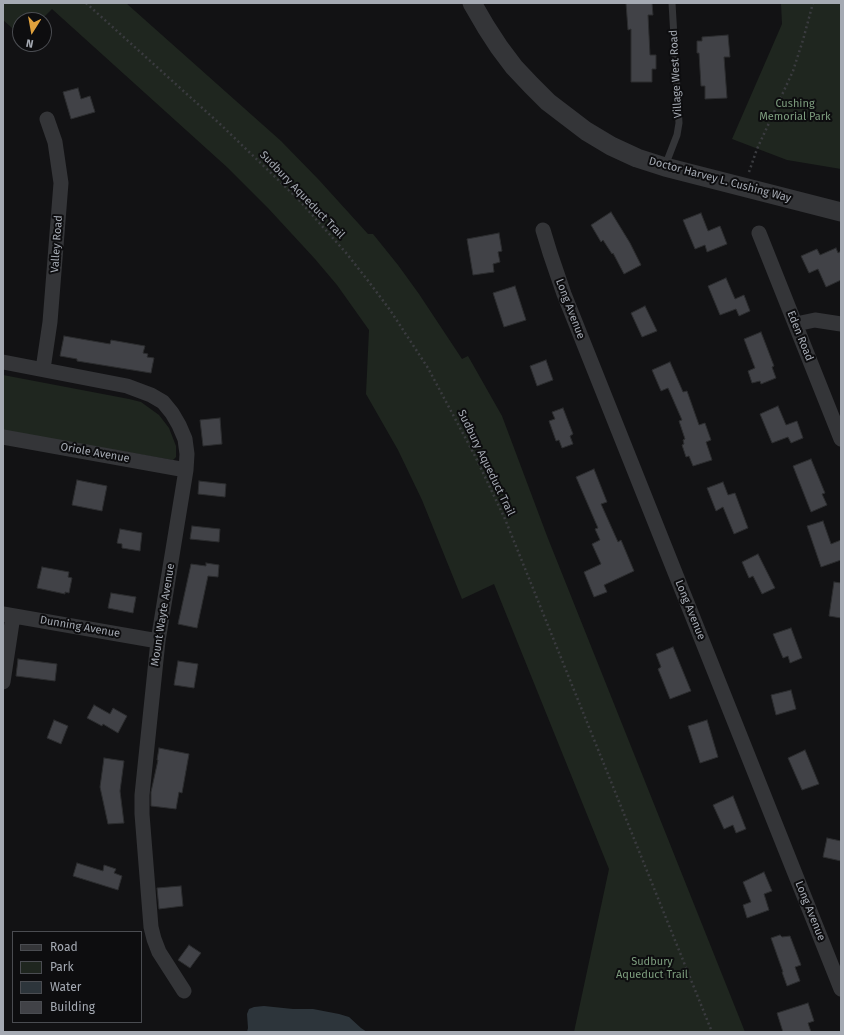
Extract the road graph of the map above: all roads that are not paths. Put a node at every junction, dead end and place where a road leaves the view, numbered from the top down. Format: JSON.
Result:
{"nodes":[{"id":1,"x":472,"y":3,"type":"edge"},
{"id":2,"x":672,"y":3,"type":"edge"},
{"id":3,"x":47,"y":119,"type":"dead end"},
{"id":4,"x":665,"y":167,"type":"junction"},
{"id":5,"x":841,"y":212,"type":"edge"},
{"id":6,"x":543,"y":230,"type":"dead end"},
{"id":7,"x":760,"y":233,"type":"dead end"},
{"id":8,"x":796,"y":324,"type":"junction"},
{"id":9,"x":841,"y":324,"type":"edge"},
{"id":10,"x":3,"y":362,"type":"edge"},
{"id":11,"x":42,"y":369,"type":"junction"},
{"id":12,"x":3,"y":437,"type":"edge"},
{"id":13,"x":841,"y":439,"type":"edge"},
{"id":14,"x":186,"y":470,"type":"junction"},
{"id":15,"x":8,"y":615,"type":"edge"},
{"id":16,"x":158,"y":641,"type":"junction"},
{"id":17,"x":3,"y":682,"type":"edge"},
{"id":18,"x":841,"y":989,"type":"edge"},
{"id":19,"x":184,"y":991,"type":"dead end"}],
"edges":[{"from":1,"to":4,"type":"street","name":"Doctor Harvey L. Cushing Way"},
{"from":2,"to":4,"type":"lane","name":"Village West Road"},
{"from":3,"to":11,"type":"street","name":"Valley Road"},
{"from":4,"to":5,"type":"street","name":"Doctor Harvey L. Cushing Way"},
{"from":6,"to":18,"type":"street","name":"Long Avenue"},
{"from":7,"to":8,"type":"street","name":"Eden Road"},
{"from":8,"to":9,"type":"street"},
{"from":8,"to":13,"type":"street","name":"Eden Road"},
{"from":10,"to":11,"type":"street","name":"Mount Wayte Avenue"},
{"from":11,"to":14,"type":"street","name":"Mount Wayte Avenue"},
{"from":12,"to":14,"type":"street","name":"Oriole Avenue"},
{"from":14,"to":16,"type":"street","name":"Mount Wayte Avenue"},
{"from":15,"to":16,"type":"street","name":"Dunning Avenue"},
{"from":15,"to":17,"type":"street"},
{"from":16,"to":19,"type":"street","name":"Mount Wayte Avenue"}]}
